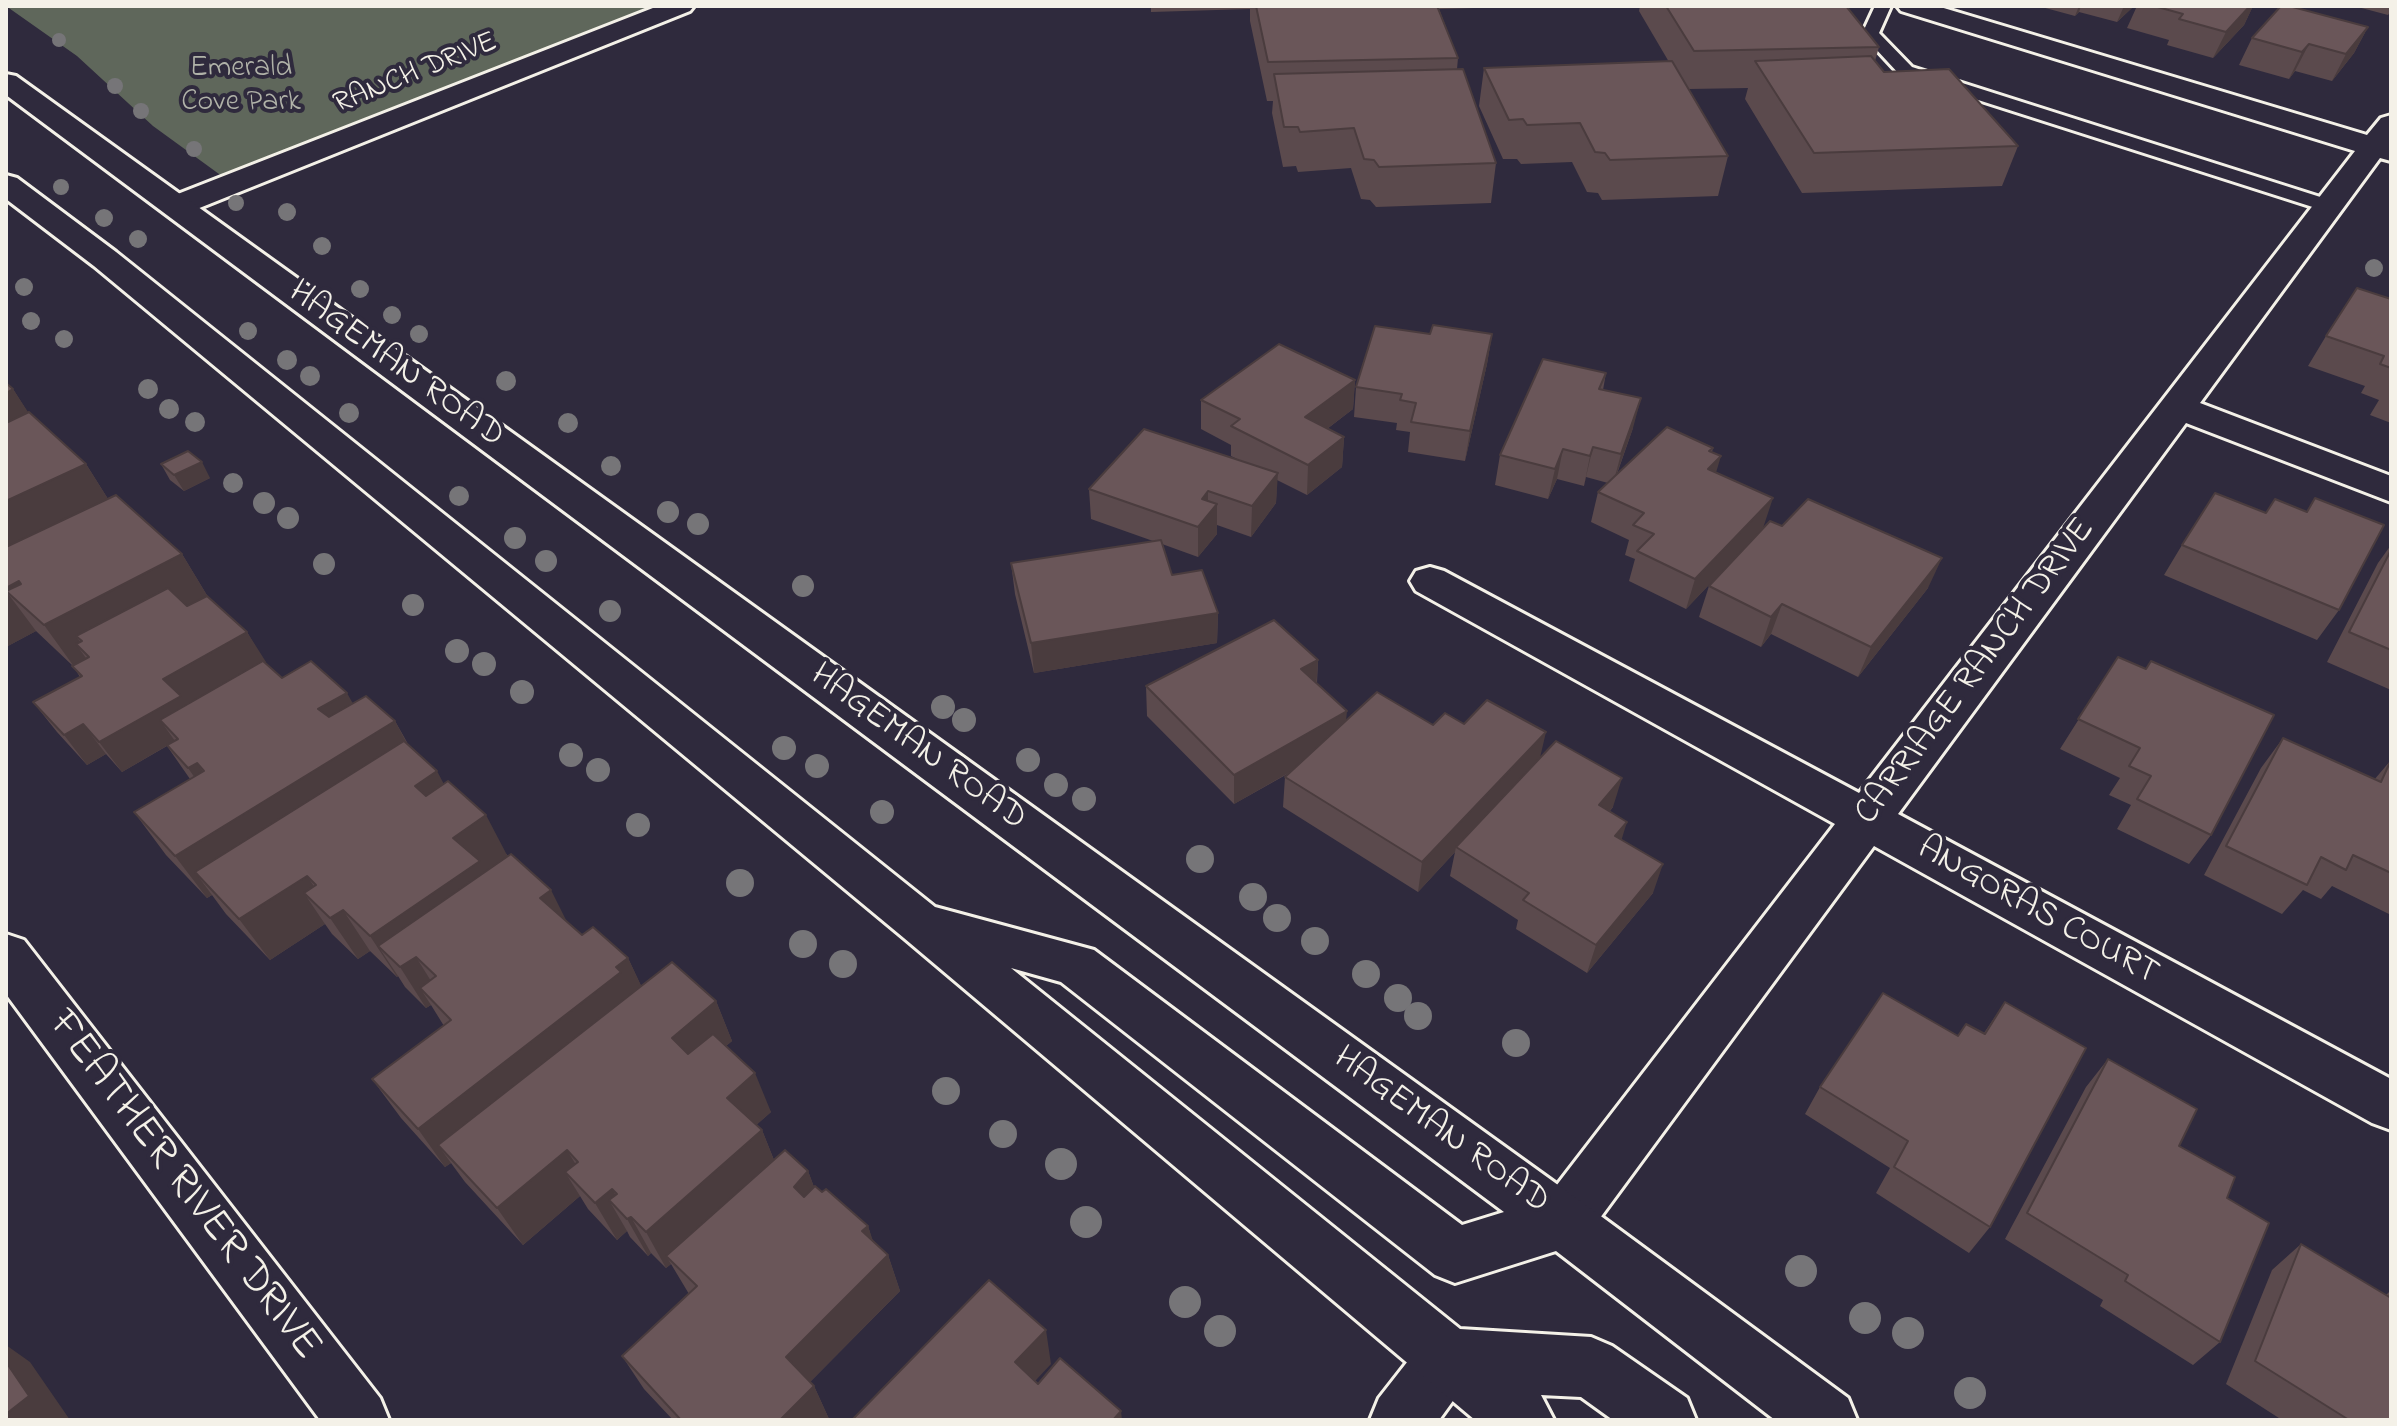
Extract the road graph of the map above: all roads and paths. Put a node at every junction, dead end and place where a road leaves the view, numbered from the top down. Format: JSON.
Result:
{"nodes":[{"id":1,"x":681,"y":6,"type":"edge"},
{"id":2,"x":1883,"y":6,"type":"edge"},
{"id":3,"x":1910,"y":6,"type":"edge"},
{"id":4,"x":6,"y":82,"type":"edge"},
{"id":5,"x":2385,"y":141,"type":"edge"},
{"id":6,"x":6,"y":184,"type":"edge"},
{"id":7,"x":176,"y":206,"type":"junction"},
{"id":8,"x":2329,"y":206,"type":"junction"},
{"id":9,"x":2177,"y":407,"type":"junction"},
{"id":10,"x":2391,"y":490,"type":"edge"},
{"id":11,"x":1430,"y":581,"type":"dead end"},
{"id":12,"x":1866,"y":820,"type":"junction"},
{"id":13,"x":921,"y":924,"type":"junction"},
{"id":14,"x":6,"y":955,"type":"edge"},
{"id":15,"x":2391,"y":1106,"type":"edge"},
{"id":16,"x":1563,"y":1222,"type":"junction"},
{"id":17,"x":1447,"y":1359,"type":"junction"},
{"id":18,"x":358,"y":1420,"type":"edge"},
{"id":19,"x":1401,"y":1420,"type":"edge"},
{"id":20,"x":1523,"y":1420,"type":"edge"},
{"id":21,"x":1665,"y":1420,"type":"edge"},
{"id":22,"x":1826,"y":1420,"type":"edge"}],
"edges":[{"from":1,"to":7,"type":"main road","name":"RANCH DRIVE"},
{"from":2,"to":8,"type":"lane"},
{"from":3,"to":5,"type":"main road"},
{"from":4,"to":7,"type":"main road","name":"HAGEMAN ROAD"},
{"from":5,"to":8,"type":"main road","name":"CARRIAGE RANCH DRIVE"},
{"from":6,"to":13,"type":"main road"},
{"from":7,"to":16,"type":"main road","name":"HAGEMAN ROAD"},
{"from":8,"to":9,"type":"main road","name":"CARRIAGE RANCH DRIVE"},
{"from":9,"to":10,"type":"main road"},
{"from":9,"to":12,"type":"main road","name":"CARRIAGE RANCH DRIVE"},
{"from":11,"to":12,"type":"main road","name":"ANGORAS COURT"},
{"from":12,"to":15,"type":"main road","name":"ANGORAS COURT"},
{"from":12,"to":16,"type":"main road","name":"CARRIAGE RANCH DRIVE"},
{"from":13,"to":16,"type":"main road"},
{"from":13,"to":17,"type":"main road"},
{"from":14,"to":18,"type":"main road","name":"FEATHER RIVER DRIVE"},
{"from":16,"to":22,"type":"main road","name":"HAGEMAN ROAD"},
{"from":17,"to":19,"type":"main road"},
{"from":17,"to":20,"type":"main road"},
{"from":17,"to":21,"type":"main road"}]}
